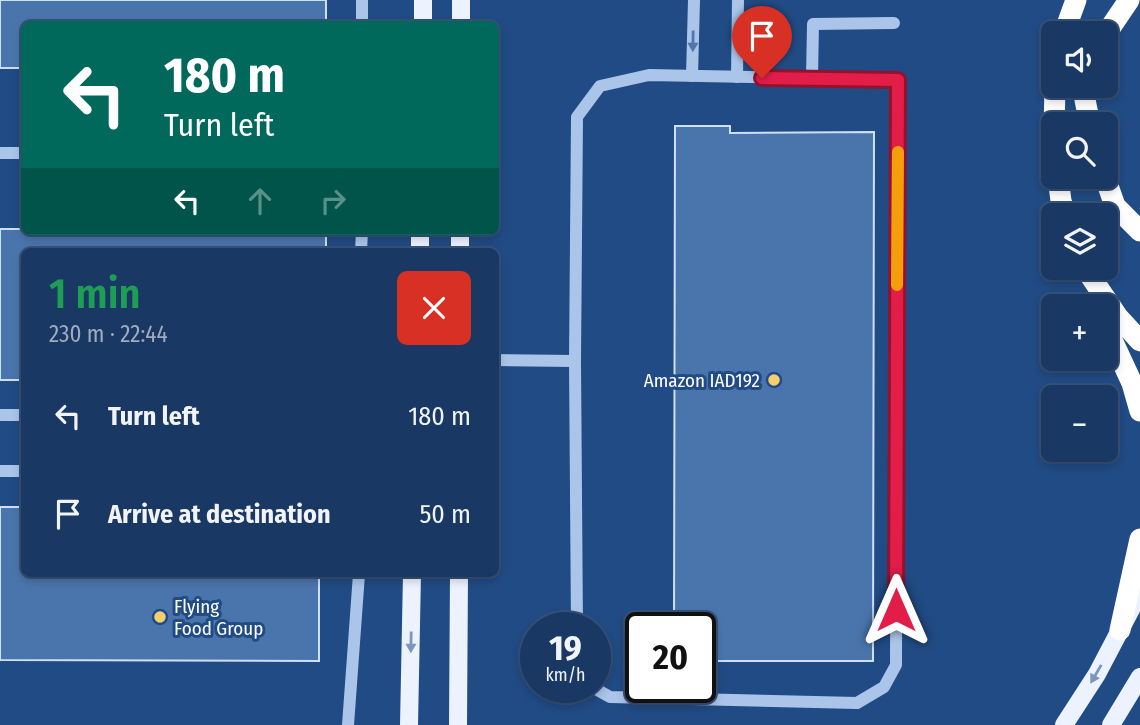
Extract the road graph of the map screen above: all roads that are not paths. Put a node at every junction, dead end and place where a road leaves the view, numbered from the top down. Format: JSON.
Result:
{"nodes":[{"id":1,"x":362,"y":0,"type":"edge"},
{"id":2,"x":423,"y":0,"type":"edge"},
{"id":3,"x":461,"y":0,"type":"edge"},
{"id":4,"x":694,"y":0,"type":"edge"},
{"id":5,"x":738,"y":0,"type":"edge"},
{"id":6,"x":1076,"y":0,"type":"edge"},
{"id":7,"x":1129,"y":0,"type":"edge"},
{"id":8,"x":362,"y":21,"type":"edge"},
{"id":9,"x":422,"y":21,"type":"edge"},
{"id":10,"x":461,"y":21,"type":"edge"},
{"id":11,"x":1068,"y":21,"type":"edge"},
{"id":12,"x":1115,"y":21,"type":"edge"},
{"id":13,"x":894,"y":23,"type":"dead end"},
{"id":14,"x":692,"y":76,"type":"junction"},
{"id":15,"x":737,"y":77,"type":"junction"},
{"id":16,"x":812,"y":78,"type":"junction"},
{"id":17,"x":0,"y":153,"type":"edge"},
{"id":18,"x":21,"y":153,"type":"edge"},
{"id":19,"x":1109,"y":189,"type":"edge"},
{"id":20,"x":1140,"y":231,"type":"edge"},
{"id":21,"x":1092,"y":280,"type":"edge"},
{"id":22,"x":1140,"y":341,"type":"edge"},
{"id":23,"x":1118,"y":353,"type":"edge"},
{"id":24,"x":499,"y":360,"type":"edge"},
{"id":25,"x":575,"y":361,"type":"junction"},
{"id":26,"x":1140,"y":411,"type":"edge"},
{"id":27,"x":0,"y":415,"type":"edge"},
{"id":28,"x":21,"y":415,"type":"edge"},
{"id":29,"x":0,"y":471,"type":"edge"},
{"id":30,"x":21,"y":471,"type":"edge"},
{"id":31,"x":1140,"y":540,"type":"edge"},
{"id":32,"x":359,"y":577,"type":"edge"},
{"id":33,"x":412,"y":577,"type":"edge"},
{"id":34,"x":458,"y":577,"type":"edge"},
{"id":35,"x":1140,"y":592,"type":"edge"},
{"id":36,"x":577,"y":612,"type":"edge"},
{"id":37,"x":1120,"y":630,"type":"junction"},
{"id":38,"x":1140,"y":677,"type":"edge"},
{"id":39,"x":611,"y":698,"type":"edge"},
{"id":40,"x":348,"y":725,"type":"edge"},
{"id":41,"x":409,"y":725,"type":"edge"},
{"id":42,"x":458,"y":725,"type":"edge"},
{"id":43,"x":1064,"y":725,"type":"edge"},
{"id":44,"x":1111,"y":725,"type":"edge"}],
"edges":[{"from":1,"to":8,"type":"lane"},
{"from":2,"to":9,"type":"main road"},
{"from":3,"to":10,"type":"main road"},
{"from":4,"to":14,"type":"lane","one_way":true},
{"from":5,"to":15,"type":"lane"},
{"from":6,"to":11,"type":"highway"},
{"from":7,"to":12,"type":"highway"},
{"from":13,"to":16,"type":"lane"},
{"from":14,"to":15,"type":"lane"},
{"from":14,"to":25,"type":"lane"},
{"from":15,"to":16,"type":"lane"},
{"from":16,"to":39,"type":"lane"},
{"from":17,"to":18,"type":"lane"},
{"from":19,"to":20,"type":"highway"},
{"from":21,"to":22,"type":"highway"},
{"from":23,"to":26,"type":"highway"},
{"from":24,"to":25,"type":"lane"},
{"from":25,"to":36,"type":"lane"},
{"from":27,"to":28,"type":"lane"},
{"from":29,"to":30,"type":"lane"},
{"from":31,"to":37,"type":"highway"},
{"from":32,"to":40,"type":"lane"},
{"from":33,"to":41,"type":"main road","one_way":true},
{"from":34,"to":42,"type":"main road"},
{"from":35,"to":37,"type":"main road"},
{"from":37,"to":43,"type":"main road","one_way":true},
{"from":38,"to":44,"type":"main road"}]}
